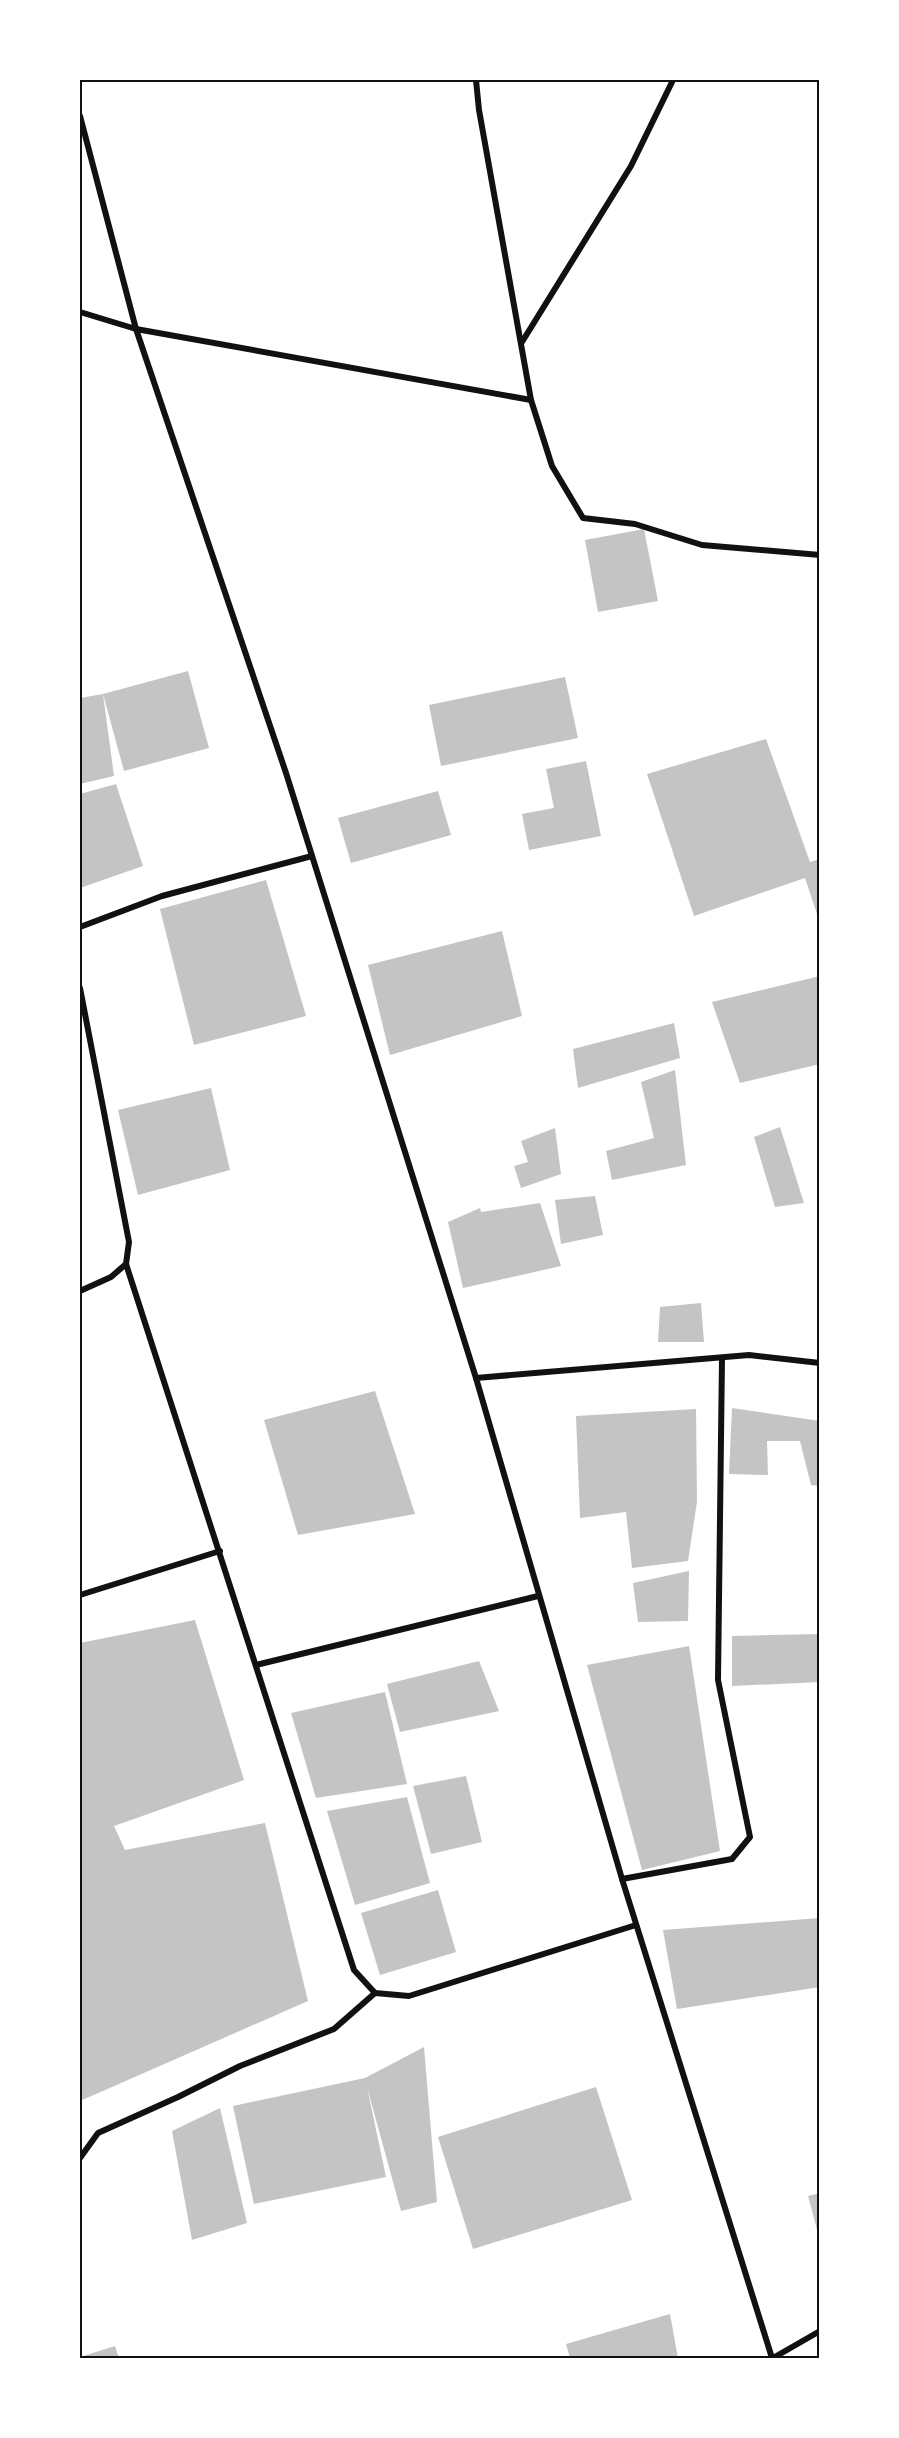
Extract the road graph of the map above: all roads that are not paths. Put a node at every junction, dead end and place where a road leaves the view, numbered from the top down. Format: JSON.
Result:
{"nodes":[{"id":1,"x":476,"y":80,"type":"edge"},
{"id":2,"x":673,"y":80,"type":"edge"},
{"id":3,"x":80,"y":116,"type":"edge"},
{"id":4,"x":80,"y":312,"type":"edge"},
{"id":5,"x":136,"y":329,"type":"junction"},
{"id":6,"x":522,"y":343,"type":"junction"},
{"id":7,"x":531,"y":400,"type":"junction"},
{"id":8,"x":819,"y":555,"type":"edge"},
{"id":9,"x":312,"y":856,"type":"junction"},
{"id":10,"x":80,"y":927,"type":"edge"},
{"id":11,"x":80,"y":988,"type":"edge"},
{"id":12,"x":126,"y":1264,"type":"junction"},
{"id":13,"x":80,"y":1291,"type":"edge"},
{"id":14,"x":722,"y":1358,"type":"junction"},
{"id":15,"x":819,"y":1363,"type":"edge"},
{"id":16,"x":476,"y":1378,"type":"junction"},
{"id":17,"x":220,"y":1551,"type":"junction"},
{"id":18,"x":80,"y":1595,"type":"edge"},
{"id":19,"x":538,"y":1596,"type":"junction"},
{"id":20,"x":256,"y":1665,"type":"junction"},
{"id":21,"x":622,"y":1879,"type":"junction"},
{"id":22,"x":636,"y":1925,"type":"junction"},
{"id":23,"x":375,"y":1993,"type":"junction"},
{"id":24,"x":80,"y":2158,"type":"edge"},
{"id":25,"x":819,"y":2331,"type":"edge"},
{"id":26,"x":772,"y":2358,"type":"edge"}],
"edges":[{"from":1,"to":6,"type":"street"},
{"from":2,"to":6,"type":"street"},
{"from":3,"to":5,"type":"street"},
{"from":4,"to":5,"type":"street"},
{"from":5,"to":7,"type":"street"},
{"from":5,"to":9,"type":"street"},
{"from":6,"to":7,"type":"street"},
{"from":7,"to":8,"type":"street"},
{"from":9,"to":10,"type":"street"},
{"from":9,"to":16,"type":"street"},
{"from":11,"to":12,"type":"street"},
{"from":12,"to":13,"type":"street"},
{"from":12,"to":17,"type":"street"},
{"from":14,"to":15,"type":"street"},
{"from":14,"to":16,"type":"street"},
{"from":14,"to":21,"type":"street"},
{"from":16,"to":19,"type":"street"},
{"from":17,"to":18,"type":"street"},
{"from":17,"to":20,"type":"street"},
{"from":19,"to":20,"type":"street"},
{"from":19,"to":21,"type":"street"},
{"from":20,"to":23,"type":"street"},
{"from":21,"to":22,"type":"street"},
{"from":22,"to":23,"type":"street"},
{"from":22,"to":26,"type":"street"},
{"from":23,"to":24,"type":"street"},
{"from":25,"to":26,"type":"street"}]}
